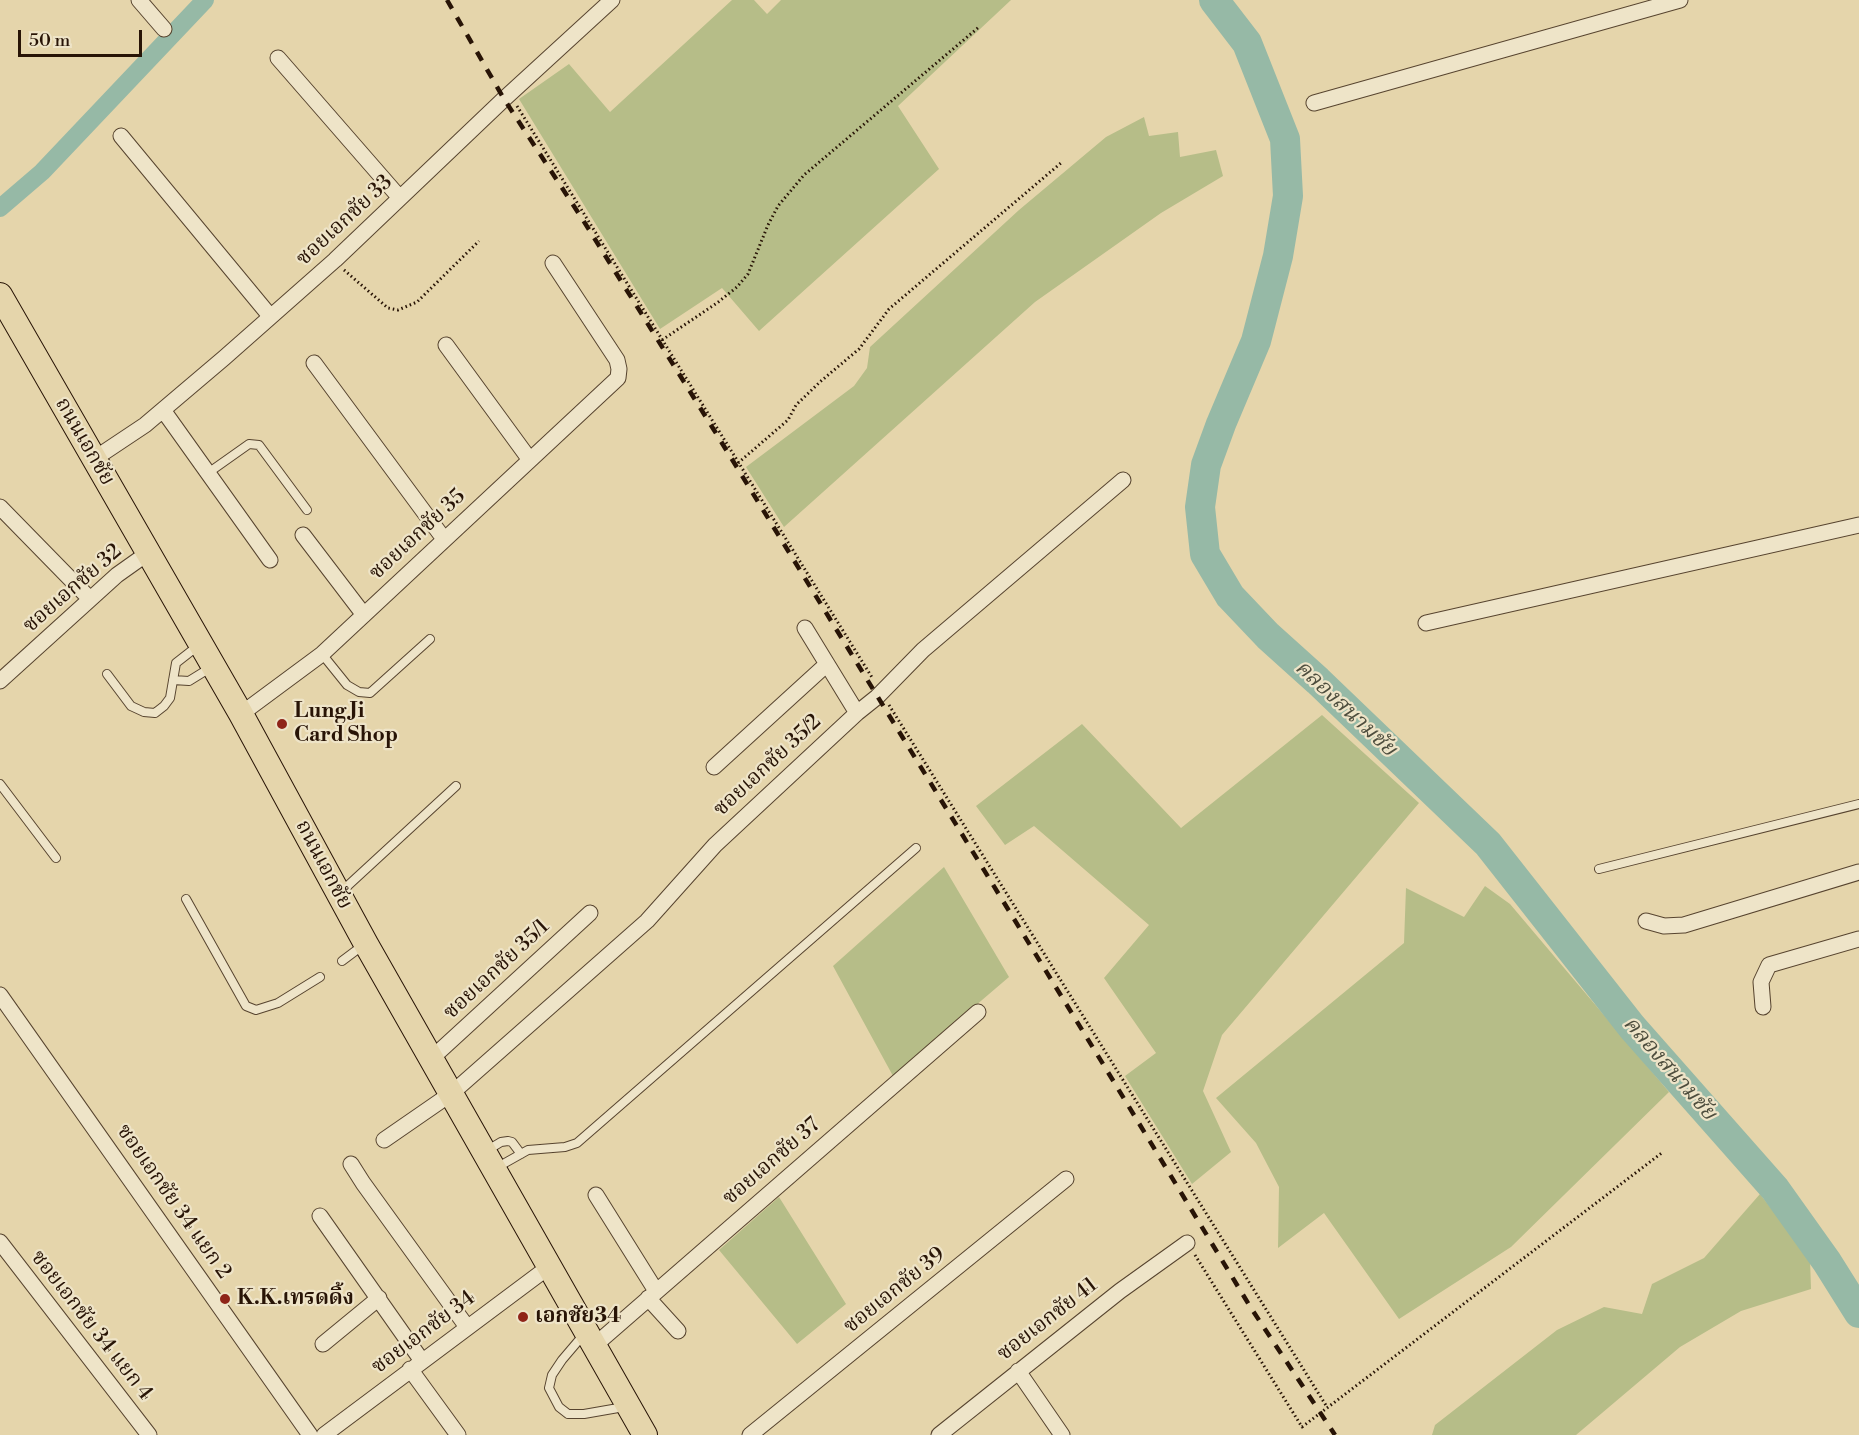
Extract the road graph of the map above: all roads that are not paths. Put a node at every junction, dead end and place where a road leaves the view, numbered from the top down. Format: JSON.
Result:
{"nodes":[{"id":1,"x":139,"y":0,"type":"edge"},
{"id":2,"x":612,"y":0,"type":"edge"},
{"id":3,"x":1680,"y":0,"type":"edge"},
{"id":4,"x":164,"y":29,"type":"dead end"},
{"id":5,"x":278,"y":58,"type":"dead end"},
{"id":6,"x":1314,"y":103,"type":"dead end"},
{"id":7,"x":121,"y":136,"type":"dead end"},
{"id":8,"x":400,"y":198,"type":"junction"},
{"id":9,"x":553,"y":263,"type":"dead end"},
{"id":10,"x":0,"y":295,"type":"edge"},
{"id":11,"x":270,"y":316,"type":"junction"},
{"id":12,"x":446,"y":345,"type":"dead end"},
{"id":13,"x":314,"y":363,"type":"dead end"},
{"id":14,"x":163,"y":410,"type":"junction"},
{"id":15,"x":94,"y":459,"type":"junction"},
{"id":16,"x":530,"y":460,"type":"junction"},
{"id":17,"x":208,"y":473,"type":"junction"},
{"id":18,"x":1123,"y":480,"type":"dead end"},
{"id":19,"x":0,"y":507,"type":"edge"},
{"id":20,"x":307,"y":510,"type":"dead end"},
{"id":21,"x":1859,"y":525,"type":"edge"},
{"id":22,"x":303,"y":536,"type":"dead end"},
{"id":23,"x":444,"y":539,"type":"junction"},
{"id":24,"x":148,"y":553,"type":"junction"},
{"id":25,"x":270,"y":560,"type":"dead end"},
{"id":26,"x":90,"y":599,"type":"junction"},
{"id":27,"x":364,"y":615,"type":"junction"},
{"id":28,"x":1426,"y":623,"type":"dead end"},
{"id":29,"x":805,"y":628,"type":"dead end"},
{"id":30,"x":430,"y":639,"type":"dead end"},
{"id":31,"x":200,"y":644,"type":"junction"},
{"id":32,"x":322,"y":654,"type":"junction"},
{"id":33,"x":827,"y":664,"type":"junction"},
{"id":34,"x":213,"y":666,"type":"junction"},
{"id":35,"x":107,"y":674,"type":"dead end"},
{"id":36,"x":173,"y":680,"type":"junction"},
{"id":37,"x":0,"y":681,"type":"edge"},
{"id":38,"x":857,"y":713,"type":"junction"},
{"id":39,"x":241,"y":714,"type":"junction"},
{"id":40,"x":714,"y":767,"type":"dead end"},
{"id":41,"x":0,"y":784,"type":"edge"},
{"id":42,"x":456,"y":786,"type":"dead end"},
{"id":43,"x":1859,"y":804,"type":"edge"},
{"id":44,"x":916,"y":848,"type":"dead end"},
{"id":45,"x":56,"y":858,"type":"dead end"},
{"id":46,"x":1599,"y":869,"type":"dead end"},
{"id":47,"x":1859,"y":872,"type":"edge"},
{"id":48,"x":339,"y":894,"type":"junction"},
{"id":49,"x":186,"y":899,"type":"dead end"},
{"id":50,"x":590,"y":913,"type":"dead end"},
{"id":51,"x":1646,"y":921,"type":"dead end"},
{"id":52,"x":1859,"y":940,"type":"edge"},
{"id":53,"x":366,"y":944,"type":"junction"},
{"id":54,"x":342,"y":962,"type":"dead end"},
{"id":55,"x":320,"y":976,"type":"dead end"},
{"id":56,"x":0,"y":995,"type":"edge"},
{"id":57,"x":1763,"y":1007,"type":"dead end"},
{"id":58,"x":978,"y":1012,"type":"dead end"},
{"id":59,"x":432,"y":1058,"type":"junction"},
{"id":60,"x":452,"y":1093,"type":"junction"},
{"id":61,"x":384,"y":1140,"type":"dead end"},
{"id":62,"x":521,"y":1154,"type":"junction"},
{"id":63,"x":490,"y":1160,"type":"junction"},
{"id":64,"x":351,"y":1164,"type":"dead end"},
{"id":65,"x":1066,"y":1179,"type":"dead end"},
{"id":66,"x":597,"y":1195,"type":"dead end"},
{"id":67,"x":320,"y":1216,"type":"dead end"},
{"id":68,"x":0,"y":1242,"type":"edge"},
{"id":69,"x":1187,"y":1243,"type":"road end"},
{"id":70,"x":550,"y":1266,"type":"junction"},
{"id":71,"x":652,"y":1294,"type":"junction"},
{"id":72,"x":379,"y":1298,"type":"junction"},
{"id":73,"x":467,"y":1327,"type":"junction"},
{"id":74,"x":678,"y":1331,"type":"dead end"},
{"id":75,"x":591,"y":1338,"type":"junction"},
{"id":76,"x":323,"y":1344,"type":"dead end"},
{"id":77,"x":416,"y":1365,"type":"junction"},
{"id":78,"x":1018,"y":1371,"type":"junction"},
{"id":79,"x":628,"y":1406,"type":"junction"},
{"id":80,"x":333,"y":1432,"type":"edge"},
{"id":81,"x":149,"y":1435,"type":"edge"},
{"id":82,"x":310,"y":1435,"type":"edge"},
{"id":83,"x":458,"y":1435,"type":"edge"},
{"id":84,"x":645,"y":1435,"type":"edge"},
{"id":85,"x":750,"y":1435,"type":"edge"},
{"id":86,"x":939,"y":1435,"type":"edge"},
{"id":87,"x":1062,"y":1435,"type":"edge"}],
"edges":[{"from":1,"to":4,"type":"street"},
{"from":2,"to":8,"type":"street","name":"ซอยเอกชัย 33"},
{"from":3,"to":6,"type":"street"},
{"from":5,"to":8,"type":"street"},
{"from":7,"to":11,"type":"street"},
{"from":8,"to":11,"type":"street","name":"ซอยเอกชัย 33"},
{"from":9,"to":16,"type":"street","name":"ซอยเอกชัย 35"},
{"from":10,"to":15,"type":"main road","name":"ถนนเอกชัย"},
{"from":11,"to":14,"type":"street","name":"ซอยเอกชัย 33"},
{"from":12,"to":16,"type":"street"},
{"from":13,"to":23,"type":"street"},
{"from":14,"to":15,"type":"street","name":"ซอยเอกชัย 33"},
{"from":14,"to":17,"type":"street"},
{"from":15,"to":24,"type":"main road","name":"ถนนเอกชัย"},
{"from":16,"to":23,"type":"street","name":"ซอยเอกชัย 35"},
{"from":17,"to":20,"type":"lane"},
{"from":17,"to":25,"type":"street"},
{"from":18,"to":38,"type":"street","name":"ซอยเอกชัย 35/2"},
{"from":19,"to":26,"type":"street"},
{"from":21,"to":28,"type":"street"},
{"from":22,"to":27,"type":"street"},
{"from":23,"to":27,"type":"street","name":"ซอยเอกชัย 35"},
{"from":24,"to":26,"type":"street","name":"ซอยเอกชัย 32"},
{"from":24,"to":31,"type":"main road","name":"ถนนเอกชัย"},
{"from":26,"to":37,"type":"street","name":"ซอยเอกชัย 32"},
{"from":27,"to":32,"type":"street","name":"ซอยเอกชัย 35"},
{"from":29,"to":33,"type":"street"},
{"from":30,"to":32,"type":"lane"},
{"from":31,"to":34,"type":"main road","name":"ถนนเอกชัย"},
{"from":31,"to":36,"type":"lane"},
{"from":32,"to":39,"type":"street","name":"ซอยเอกชัย 35"},
{"from":33,"to":38,"type":"street"},
{"from":33,"to":40,"type":"street"},
{"from":34,"to":36,"type":"lane"},
{"from":34,"to":39,"type":"main road","name":"ถนนเอกชัย"},
{"from":35,"to":36,"type":"lane"},
{"from":38,"to":60,"type":"street","name":"ซอยเอกชัย 35/2"},
{"from":39,"to":48,"type":"main road","name":"ถนนเอกชัย"},
{"from":41,"to":45,"type":"lane"},
{"from":42,"to":48,"type":"lane"},
{"from":43,"to":46,"type":"lane"},
{"from":44,"to":62,"type":"lane"},
{"from":47,"to":51,"type":"street"},
{"from":48,"to":53,"type":"main road","name":"ถนนเอกชัย"},
{"from":49,"to":55,"type":"lane"},
{"from":50,"to":59,"type":"street","name":"ซอยเอกชัย 35/1"},
{"from":52,"to":57,"type":"street"},
{"from":53,"to":54,"type":"lane"},
{"from":53,"to":59,"type":"main road","name":"ถนนเอกชัย"},
{"from":56,"to":82,"type":"street","name":"ซอยเอกชัย 34 แยก 2"},
{"from":58,"to":71,"type":"street","name":"ซอยเอกชัย 37"},
{"from":59,"to":60,"type":"main road","name":"ถนนเอกชัย"},
{"from":60,"to":61,"type":"street","name":"ซอยเอกชัย 35/2"},
{"from":60,"to":63,"type":"main road","name":"ถนนเอกชัย"},
{"from":62,"to":63,"type":"lane"},
{"from":62,"to":63,"type":"lane"},
{"from":63,"to":70,"type":"main road","name":"ถนนเอกชัย"},
{"from":64,"to":73,"type":"street"},
{"from":65,"to":85,"type":"street","name":"ซอยเอกชัย 39"},
{"from":66,"to":71,"type":"street"},
{"from":67,"to":72,"type":"street"},
{"from":68,"to":81,"type":"street","name":"ซอยเอกชัย 34 แยก 4"},
{"from":69,"to":78,"type":"street","name":"ซอยเอกชัย 41"},
{"from":70,"to":73,"type":"street","name":"ซอยเอกชัย 34"},
{"from":70,"to":75,"type":"main road","name":"ถนนเอกชัย"},
{"from":71,"to":74,"type":"street"},
{"from":71,"to":75,"type":"street","name":"ซอยเอกชัย 37"},
{"from":72,"to":76,"type":"street"},
{"from":72,"to":77,"type":"street"},
{"from":73,"to":77,"type":"street","name":"ซอยเอกชัย 34"},
{"from":75,"to":79,"type":"main road","name":"ถนนเอกชัย"},
{"from":75,"to":79,"type":"lane"},
{"from":77,"to":80,"type":"street","name":"ซอยเอกชัย 34"},
{"from":77,"to":83,"type":"street"},
{"from":78,"to":86,"type":"street","name":"ซอยเอกชัย 41"},
{"from":78,"to":87,"type":"street"},
{"from":79,"to":84,"type":"main road","name":"ถนนเอกชัย"}]}
